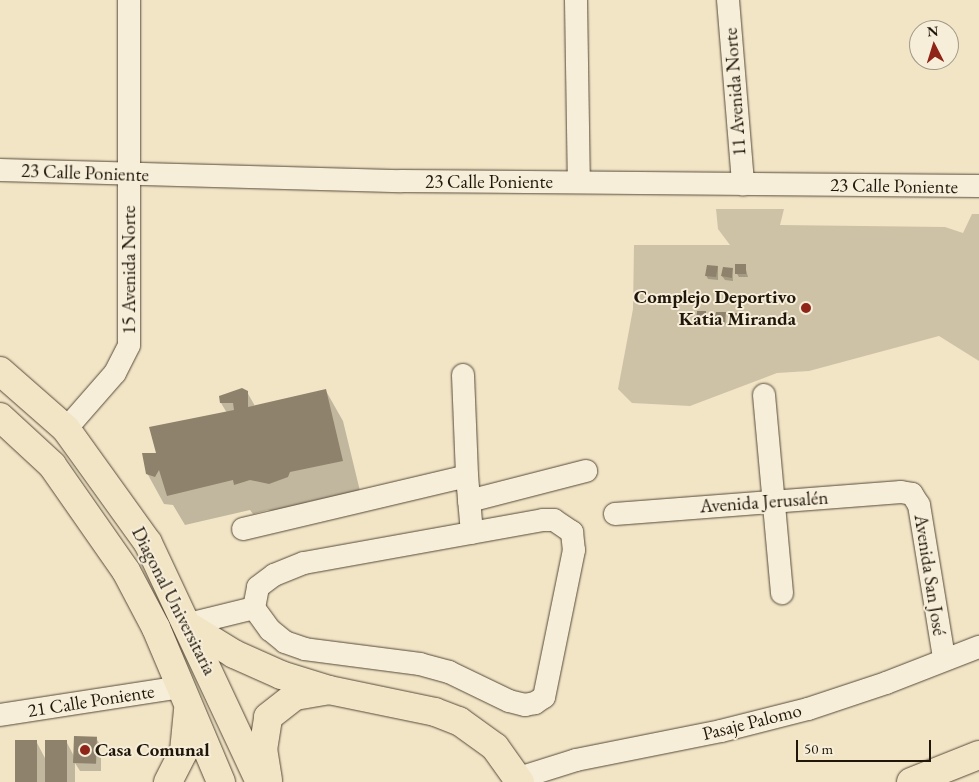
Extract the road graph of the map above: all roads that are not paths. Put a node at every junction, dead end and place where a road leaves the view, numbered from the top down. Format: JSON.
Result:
{"nodes":[{"id":1,"x":129,"y":0,"type":"edge"},
{"id":2,"x":576,"y":0,"type":"edge"},
{"id":3,"x":728,"y":0,"type":"edge"},
{"id":4,"x":0,"y":170,"type":"edge"},
{"id":5,"x":129,"y":175,"type":"junction"},
{"id":6,"x":578,"y":182,"type":"junction"},
{"id":7,"x":743,"y":184,"type":"junction"},
{"id":8,"x":979,"y":186,"type":"edge"},
{"id":9,"x":0,"y":371,"type":"edge"},
{"id":10,"x":463,"y":374,"type":"dead end"},
{"id":11,"x":764,"y":394,"type":"dead end"},
{"id":12,"x":0,"y":417,"type":"edge"},
{"id":13,"x":66,"y":429,"type":"junction"},
{"id":14,"x":586,"y":471,"type":"dead end"},
{"id":15,"x":467,"y":476,"type":"junction"},
{"id":16,"x":912,"y":494,"type":"joint"},
{"id":17,"x":469,"y":501,"type":"junction"},
{"id":18,"x":774,"y":502,"type":"junction"},
{"id":19,"x":614,"y":514,"type":"dead end"},
{"id":20,"x":244,"y":529,"type":"dead end"},
{"id":21,"x":472,"y":533,"type":"junction"},
{"id":22,"x":782,"y":593,"type":"dead end"},
{"id":23,"x":254,"y":608,"type":"junction"},
{"id":24,"x":190,"y":626,"type":"junction"},
{"id":25,"x":979,"y":647,"type":"edge"},
{"id":26,"x":944,"y":658,"type":"junction"},
{"id":27,"x":329,"y":690,"type":"junction"},
{"id":28,"x":184,"y":695,"type":"junction"},
{"id":29,"x":0,"y":715,"type":"edge"},
{"id":30,"x":979,"y":755,"type":"edge"},
{"id":31,"x":519,"y":780,"type":"edge"},
{"id":32,"x":168,"y":782,"type":"edge"},
{"id":33,"x":221,"y":782,"type":"edge"},
{"id":34,"x":260,"y":782,"type":"edge"},
{"id":35,"x":268,"y":782,"type":"edge"},
{"id":36,"x":911,"y":782,"type":"edge"}],
"edges":[{"from":1,"to":5,"type":"street","name":"15 Avenida Norte"},
{"from":2,"to":6,"type":"street"},
{"from":3,"to":7,"type":"street","name":"11 Avenida Norte"},
{"from":4,"to":5,"type":"street","name":"23 Calle Poniente"},
{"from":5,"to":6,"type":"street","name":"23 Calle Poniente"},
{"from":5,"to":13,"type":"street","name":"15 Avenida Norte"},
{"from":6,"to":7,"type":"street","name":"23 Calle Poniente"},
{"from":7,"to":8,"type":"street","name":"23 Calle Poniente"},
{"from":9,"to":13,"type":"main road","name":"Diagonal Universitaria"},
{"from":10,"to":15,"type":"street"},
{"from":11,"to":18,"type":"street"},
{"from":12,"to":28,"type":"main road","name":"Diagonal Universitaria"},
{"from":13,"to":24,"type":"main road","name":"Diagonal Universitaria"},
{"from":14,"to":17,"type":"street"},
{"from":15,"to":17,"type":"street"},
{"from":15,"to":20,"type":"street"},
{"from":16,"to":18,"type":"street","name":"Avenida Jerusalén"},
{"from":16,"to":26,"type":"street","name":"Avenida San José"},
{"from":17,"to":21,"type":"street"},
{"from":18,"to":19,"type":"street","name":"Avenida Jerusalén"},
{"from":18,"to":22,"type":"street"},
{"from":21,"to":23,"type":"street"},
{"from":21,"to":23,"type":"street"},
{"from":23,"to":24,"type":"street"},
{"from":24,"to":27,"type":"main road"},
{"from":24,"to":34,"type":"main road","name":"Diagonal Universitaria"},
{"from":25,"to":26,"type":"street","name":"Pasaje Palomo"},
{"from":26,"to":31,"type":"street","name":"Pasaje Palomo"},
{"from":27,"to":31,"type":"main road"},
{"from":27,"to":35,"type":"main road"},
{"from":28,"to":29,"type":"street","name":"21 Calle Poniente"},
{"from":28,"to":32,"type":"main road"},
{"from":28,"to":33,"type":"main road","name":"Diagonal Universitaria"},
{"from":30,"to":36,"type":"main road"}]}
